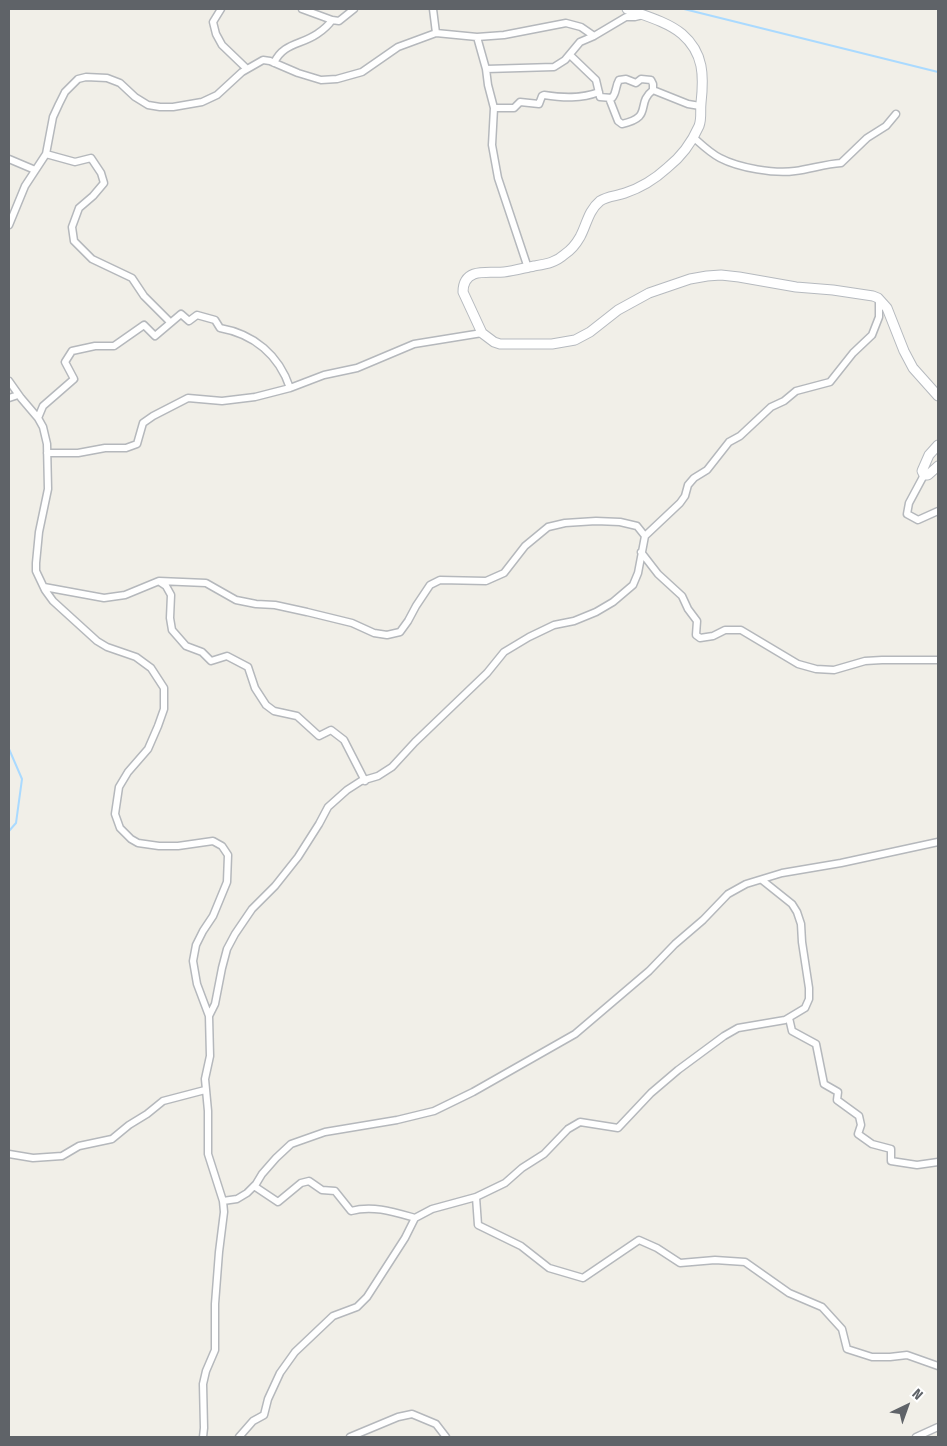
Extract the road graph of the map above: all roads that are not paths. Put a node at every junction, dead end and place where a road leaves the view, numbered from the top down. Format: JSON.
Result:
{"nodes":[{"id":1,"x":221,"y":9,"type":"edge"},
{"id":2,"x":302,"y":9,"type":"edge"},
{"id":3,"x":354,"y":9,"type":"edge"},
{"id":4,"x":434,"y":9,"type":"edge"},
{"id":5,"x":627,"y":9,"type":"edge"},
{"id":6,"x":643,"y":14,"type":"junction"},
{"id":7,"x":332,"y":20,"type":"junction"},
{"id":8,"x":436,"y":32,"type":"junction"},
{"id":9,"x":594,"y":36,"type":"junction"},
{"id":10,"x":477,"y":37,"type":"junction"},
{"id":11,"x":570,"y":55,"type":"junction"},
{"id":12,"x":274,"y":62,"type":"junction"},
{"id":13,"x":247,"y":69,"type":"junction"},
{"id":14,"x":486,"y":69,"type":"junction"},
{"id":15,"x":653,"y":90,"type":"junction"},
{"id":16,"x":598,"y":92,"type":"junction"},
{"id":17,"x":609,"y":98,"type":"junction"},
{"id":18,"x":700,"y":106,"type":"junction"},
{"id":19,"x":494,"y":108,"type":"junction"},
{"id":20,"x":896,"y":114,"type":"dead end"},
{"id":21,"x":693,"y":137,"type":"junction"},
{"id":22,"x":46,"y":154,"type":"junction"},
{"id":23,"x":9,"y":159,"type":"edge"},
{"id":24,"x":35,"y":170,"type":"junction"},
{"id":25,"x":9,"y":225,"type":"edge"},
{"id":26,"x":528,"y":268,"type":"junction"},
{"id":27,"x":878,"y":298,"type":"junction"},
{"id":28,"x":170,"y":322,"type":"junction"},
{"id":29,"x":482,"y":333,"type":"junction"},
{"id":30,"x":9,"y":381,"type":"edge"},
{"id":31,"x":290,"y":388,"type":"junction"},
{"id":32,"x":18,"y":395,"type":"junction"},
{"id":33,"x":938,"y":396,"type":"edge"},
{"id":34,"x":9,"y":398,"type":"edge"},
{"id":35,"x":38,"y":418,"type":"junction"},
{"id":36,"x":938,"y":445,"type":"edge"},
{"id":37,"x":47,"y":453,"type":"junction"},
{"id":38,"x":938,"y":466,"type":"edge"},
{"id":39,"x":924,"y":475,"type":"junction"},
{"id":40,"x":938,"y":511,"type":"edge"},
{"id":41,"x":645,"y":536,"type":"junction"},
{"id":42,"x":641,"y":552,"type":"junction"},
{"id":43,"x":159,"y":581,"type":"junction"},
{"id":44,"x":44,"y":587,"type":"junction"},
{"id":45,"x":938,"y":660,"type":"edge"},
{"id":46,"x":365,"y":780,"type":"junction"},
{"id":47,"x":938,"y":842,"type":"edge"},
{"id":48,"x":762,"y":880,"type":"junction"},
{"id":49,"x":209,"y":1016,"type":"junction"},
{"id":50,"x":789,"y":1018,"type":"junction"},
{"id":51,"x":205,"y":1090,"type":"junction"},
{"id":52,"x":9,"y":1154,"type":"edge"},
{"id":53,"x":938,"y":1162,"type":"edge"},
{"id":54,"x":254,"y":1186,"type":"junction"},
{"id":55,"x":476,"y":1196,"type":"junction"},
{"id":56,"x":223,"y":1201,"type":"junction"},
{"id":57,"x":415,"y":1218,"type":"junction"},
{"id":58,"x":938,"y":1366,"type":"edge"},
{"id":59,"x":938,"y":1427,"type":"edge"},
{"id":60,"x":203,"y":1437,"type":"edge"},
{"id":61,"x":238,"y":1437,"type":"edge"},
{"id":62,"x":350,"y":1437,"type":"edge"},
{"id":63,"x":446,"y":1437,"type":"edge"},
{"id":64,"x":916,"y":1437,"type":"edge"}],
"edges":[{"from":1,"to":13,"type":"street"},
{"from":2,"to":7,"type":"street"},
{"from":3,"to":7,"type":"street"},
{"from":4,"to":8,"type":"street"},
{"from":5,"to":6,"type":"main road"},
{"from":6,"to":9,"type":"street"},
{"from":6,"to":18,"type":"main road"},
{"from":7,"to":12,"type":"street"},
{"from":8,"to":10,"type":"street"},
{"from":8,"to":12,"type":"street"},
{"from":9,"to":10,"type":"street"},
{"from":9,"to":11,"type":"street"},
{"from":10,"to":14,"type":"street"},
{"from":11,"to":14,"type":"street"},
{"from":11,"to":16,"type":"street"},
{"from":12,"to":13,"type":"street"},
{"from":13,"to":22,"type":"street"},
{"from":14,"to":19,"type":"street"},
{"from":15,"to":17,"type":"street"},
{"from":15,"to":17,"type":"street"},
{"from":15,"to":18,"type":"street"},
{"from":16,"to":17,"type":"street"},
{"from":16,"to":19,"type":"street"},
{"from":18,"to":21,"type":"main road"},
{"from":19,"to":26,"type":"street"},
{"from":20,"to":21,"type":"street"},
{"from":21,"to":26,"type":"main road"},
{"from":22,"to":24,"type":"street"},
{"from":22,"to":28,"type":"street"},
{"from":23,"to":24,"type":"street"},
{"from":24,"to":25,"type":"street"},
{"from":26,"to":29,"type":"main road"},
{"from":27,"to":29,"type":"main road"},
{"from":27,"to":33,"type":"main road"},
{"from":27,"to":41,"type":"street"},
{"from":28,"to":31,"type":"street"},
{"from":28,"to":35,"type":"street"},
{"from":29,"to":31,"type":"street"},
{"from":30,"to":32,"type":"street"},
{"from":31,"to":37,"type":"street"},
{"from":32,"to":34,"type":"street"},
{"from":32,"to":35,"type":"street"},
{"from":35,"to":37,"type":"street"},
{"from":36,"to":39,"type":"main road"},
{"from":37,"to":44,"type":"street"},
{"from":38,"to":39,"type":"main road"},
{"from":39,"to":40,"type":"street"},
{"from":41,"to":42,"type":"street"},
{"from":41,"to":43,"type":"street"},
{"from":42,"to":45,"type":"street"},
{"from":42,"to":46,"type":"street"},
{"from":43,"to":44,"type":"street"},
{"from":43,"to":46,"type":"street"},
{"from":44,"to":49,"type":"street"},
{"from":46,"to":49,"type":"street"},
{"from":47,"to":48,"type":"street"},
{"from":48,"to":50,"type":"street"},
{"from":48,"to":54,"type":"street"},
{"from":49,"to":51,"type":"street"},
{"from":50,"to":53,"type":"street"},
{"from":50,"to":55,"type":"street"},
{"from":51,"to":52,"type":"street"},
{"from":51,"to":56,"type":"street"},
{"from":54,"to":56,"type":"street"},
{"from":54,"to":57,"type":"street"},
{"from":55,"to":57,"type":"street"},
{"from":55,"to":58,"type":"street"},
{"from":56,"to":60,"type":"street"},
{"from":57,"to":61,"type":"street"},
{"from":59,"to":64,"type":"street"},
{"from":62,"to":63,"type":"street"}]}
